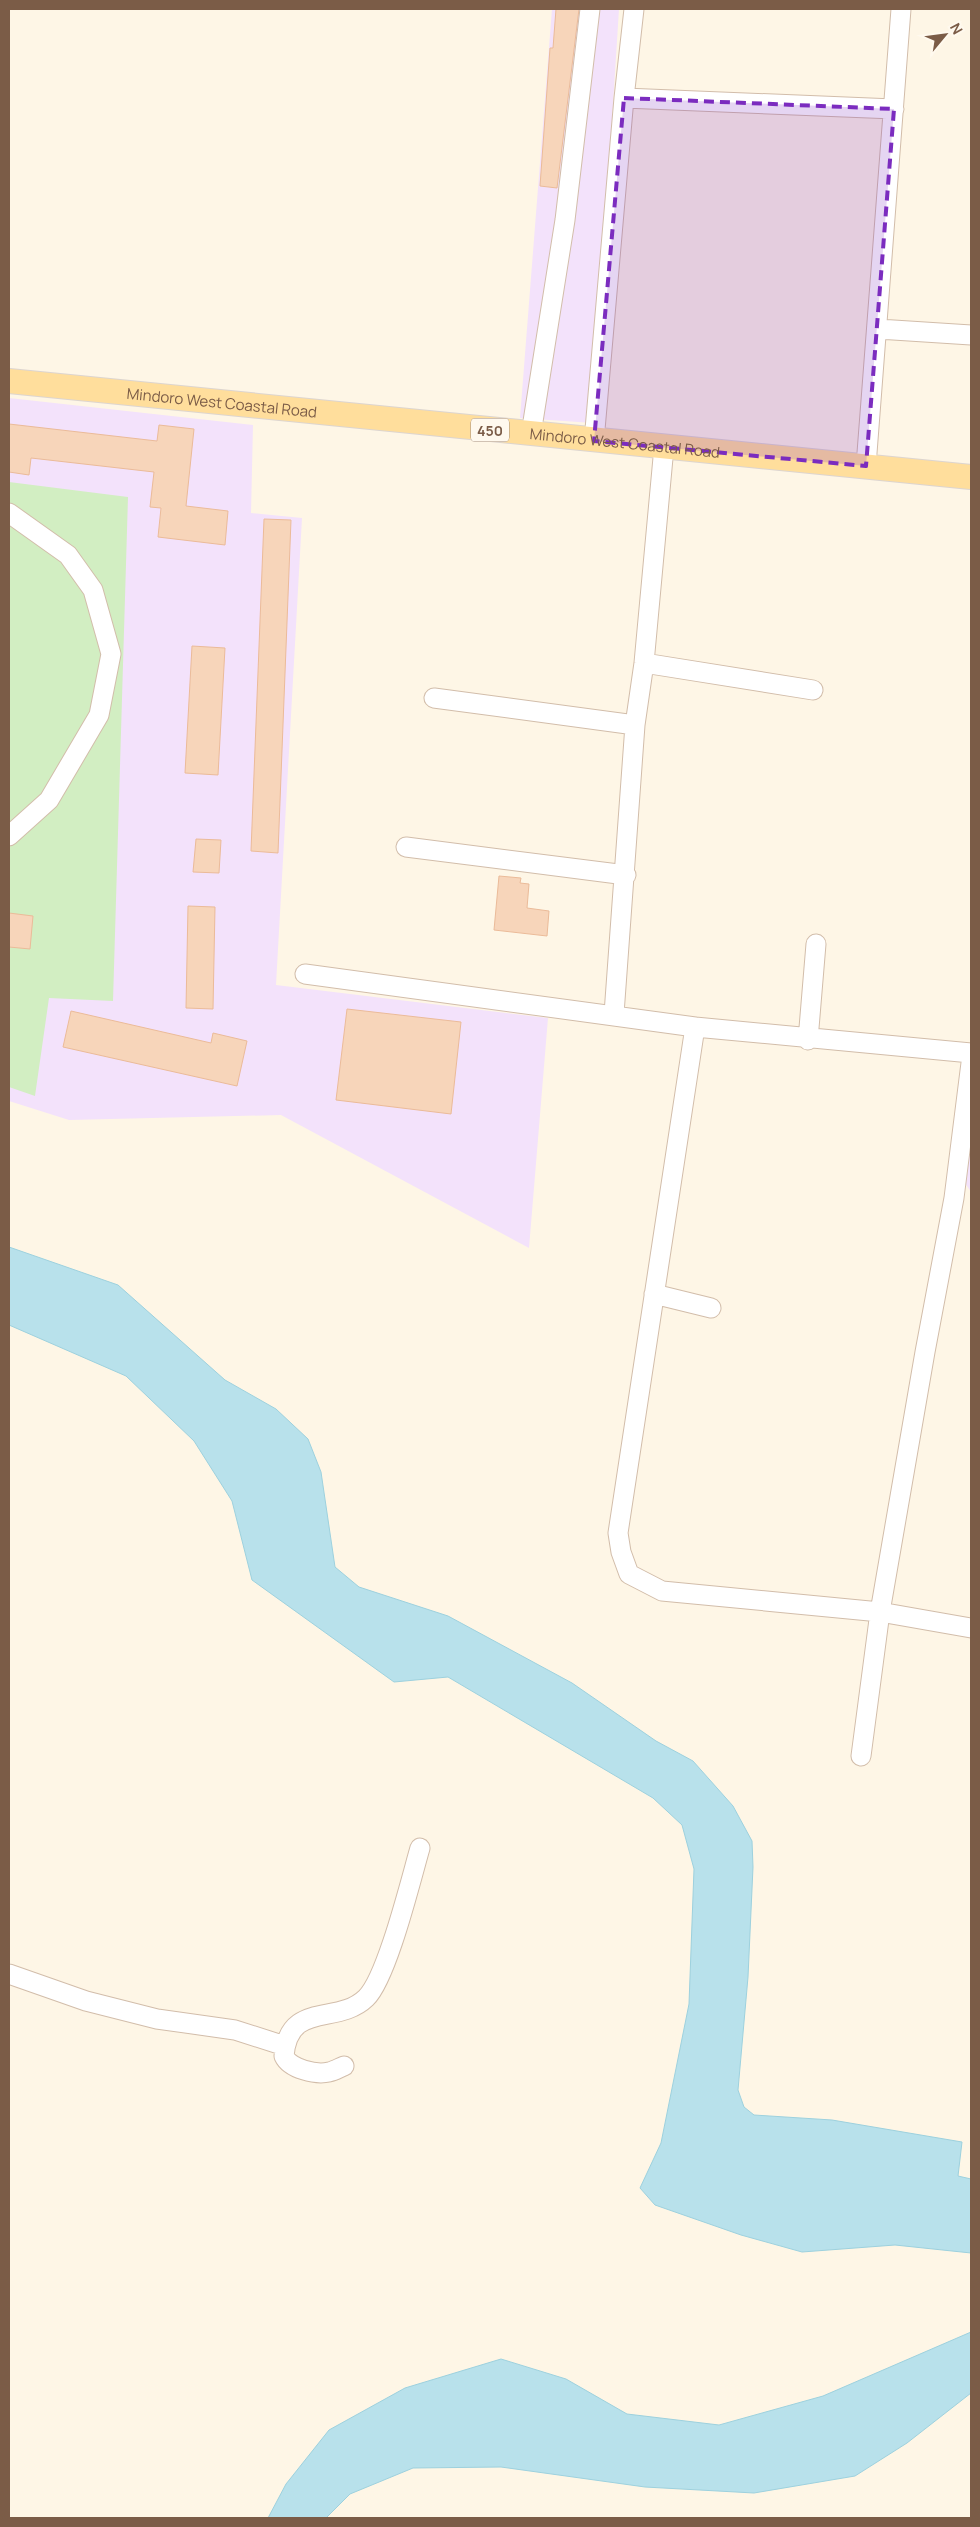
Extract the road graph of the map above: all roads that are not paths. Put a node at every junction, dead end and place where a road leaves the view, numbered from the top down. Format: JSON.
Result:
{"nodes":[{"id":1,"x":590,"y":9,"type":"edge"},
{"id":2,"x":634,"y":9,"type":"edge"},
{"id":3,"x":901,"y":9,"type":"edge"},
{"id":4,"x":624,"y":98,"type":"junction"},
{"id":5,"x":894,"y":109,"type":"junction"},
{"id":6,"x":878,"y":329,"type":"junction"},
{"id":7,"x":971,"y":335,"type":"edge"},
{"id":8,"x":9,"y":381,"type":"edge"},
{"id":9,"x":531,"y":434,"type":"junction"},
{"id":10,"x":594,"y":441,"type":"junction"},
{"id":11,"x":664,"y":447,"type":"junction"},
{"id":12,"x":866,"y":466,"type":"junction"},
{"id":13,"x":971,"y":478,"type":"edge"},
{"id":14,"x":9,"y":513,"type":"edge"},
{"id":15,"x":644,"y":663,"type":"junction"},
{"id":16,"x":813,"y":690,"type":"dead end"},
{"id":17,"x":434,"y":698,"type":"dead end"},
{"id":18,"x":635,"y":725,"type":"junction"},
{"id":19,"x":9,"y":836,"type":"edge"},
{"id":20,"x":406,"y":848,"type":"dead end"},
{"id":21,"x":626,"y":875,"type":"junction"},
{"id":22,"x":816,"y":944,"type":"dead end"},
{"id":23,"x":305,"y":974,"type":"dead end"},
{"id":24,"x":614,"y":1014,"type":"junction"},
{"id":25,"x":695,"y":1027,"type":"junction"},
{"id":26,"x":808,"y":1040,"type":"junction"},
{"id":27,"x":971,"y":1053,"type":"edge"},
{"id":28,"x":971,"y":1063,"type":"edge"},
{"id":29,"x":962,"y":1199,"type":"edge"},
{"id":30,"x":654,"y":1294,"type":"junction"},
{"id":31,"x":711,"y":1308,"type":"dead end"},
{"id":32,"x":880,"y":1612,"type":"junction"},
{"id":33,"x":971,"y":1628,"type":"edge"},
{"id":34,"x":861,"y":1756,"type":"dead end"},
{"id":35,"x":420,"y":1848,"type":"dead end"},
{"id":36,"x":9,"y":1974,"type":"edge"},
{"id":37,"x":285,"y":2046,"type":"junction"},
{"id":38,"x":344,"y":2066,"type":"dead end"}],
"edges":[{"from":1,"to":9,"type":"street"},
{"from":2,"to":4,"type":"street"},
{"from":3,"to":5,"type":"street"},
{"from":4,"to":5,"type":"street"},
{"from":4,"to":10,"type":"street"},
{"from":5,"to":6,"type":"street"},
{"from":6,"to":7,"type":"street"},
{"from":6,"to":12,"type":"street"},
{"from":8,"to":9,"type":"main road","name":"Mindoro West Coastal Road","number":"450"},
{"from":9,"to":10,"type":"main road","name":"Mindoro West Coastal Road","number":"450"},
{"from":10,"to":11,"type":"main road","name":"Mindoro West Coastal Road","number":"450"},
{"from":11,"to":12,"type":"main road","name":"Mindoro West Coastal Road","number":"450"},
{"from":11,"to":15,"type":"street"},
{"from":12,"to":13,"type":"main road","name":"Mindoro West Coastal Road","number":"450"},
{"from":14,"to":19,"type":"street"},
{"from":15,"to":16,"type":"street"},
{"from":15,"to":18,"type":"street"},
{"from":17,"to":18,"type":"street"},
{"from":18,"to":21,"type":"street"},
{"from":20,"to":21,"type":"street"},
{"from":21,"to":24,"type":"street"},
{"from":22,"to":26,"type":"street"},
{"from":23,"to":24,"type":"street"},
{"from":24,"to":25,"type":"street"},
{"from":25,"to":26,"type":"street"},
{"from":25,"to":30,"type":"street"},
{"from":26,"to":27,"type":"street"},
{"from":28,"to":29,"type":"street"},
{"from":29,"to":32,"type":"street"},
{"from":30,"to":31,"type":"street"},
{"from":30,"to":32,"type":"street"},
{"from":32,"to":33,"type":"street"},
{"from":32,"to":34,"type":"street"},
{"from":35,"to":37,"type":"street"},
{"from":36,"to":37,"type":"street"},
{"from":37,"to":38,"type":"street"}]}
